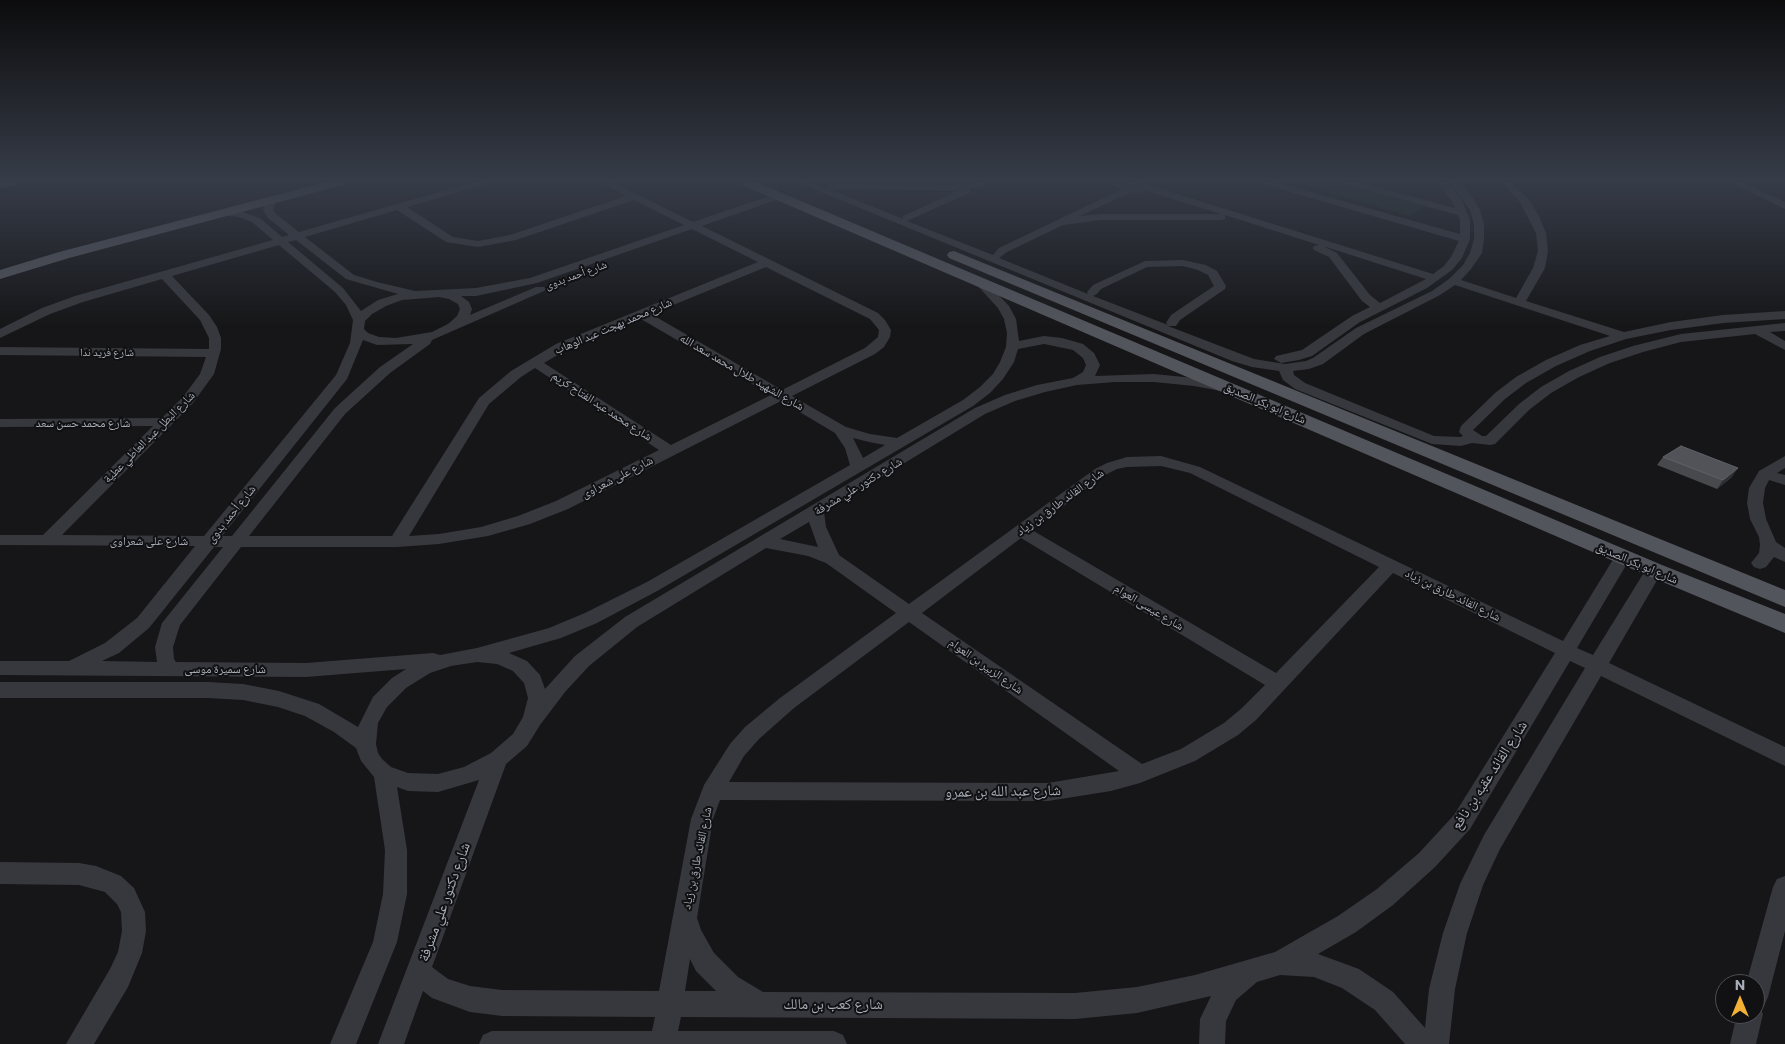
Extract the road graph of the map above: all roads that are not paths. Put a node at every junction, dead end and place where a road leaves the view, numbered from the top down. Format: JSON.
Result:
{"nodes":[{"id":1,"x":157,"y":231,"type":"edge"},
{"id":2,"x":269,"y":231,"type":"edge"},
{"id":3,"x":292,"y":231,"type":"edge"},
{"id":4,"x":312,"y":231,"type":"edge"},
{"id":5,"x":436,"y":231,"type":"edge"},
{"id":6,"x":534,"y":231,"type":"edge"},
{"id":7,"x":689,"y":231,"type":"edge"},
{"id":8,"x":690,"y":231,"type":"edge"},
{"id":9,"x":702,"y":231,"type":"edge"},
{"id":10,"x":864,"y":231,"type":"edge"},
{"id":11,"x":889,"y":231,"type":"edge"},
{"id":12,"x":933,"y":231,"type":"edge"},
{"id":13,"x":935,"y":231,"type":"edge"},
{"id":14,"x":1042,"y":231,"type":"edge"},
{"id":15,"x":1263,"y":231,"type":"edge"},
{"id":16,"x":1285,"y":231,"type":"edge"},
{"id":17,"x":1436,"y":231,"type":"edge"},
{"id":18,"x":1464,"y":231,"type":"edge"},
{"id":19,"x":1479,"y":231,"type":"edge"},
{"id":20,"x":1540,"y":231,"type":"edge"},
{"id":21,"x":297,"y":235,"type":"junction"},
{"id":22,"x":1465,"y":239,"type":"junction"},
{"id":23,"x":280,"y":240,"type":"junction"},
{"id":24,"x":926,"y":244,"type":"junction"},
{"id":25,"x":908,"y":251,"type":"junction"},
{"id":26,"x":998,"y":255,"type":"junction"},
{"id":27,"x":766,"y":263,"type":"junction"},
{"id":28,"x":164,"y":274,"type":"junction"},
{"id":29,"x":0,"y":275,"type":"edge"},
{"id":30,"x":1436,"y":278,"type":"junction"},
{"id":31,"x":1453,"y":281,"type":"junction"},
{"id":32,"x":981,"y":283,"type":"junction"},
{"id":33,"x":1093,"y":292,"type":"junction"},
{"id":34,"x":419,"y":294,"type":"junction"},
{"id":35,"x":438,"y":294,"type":"junction"},
{"id":36,"x":1364,"y":295,"type":"junction"},
{"id":37,"x":1397,"y":300,"type":"junction"},
{"id":38,"x":1519,"y":302,"type":"junction"},
{"id":39,"x":1409,"y":306,"type":"junction"},
{"id":40,"x":1378,"y":308,"type":"junction"},
{"id":41,"x":642,"y":314,"type":"junction"},
{"id":42,"x":1785,"y":315,"type":"edge"},
{"id":43,"x":1172,"y":323,"type":"junction"},
{"id":44,"x":359,"y":325,"type":"junction"},
{"id":45,"x":452,"y":327,"type":"junction"},
{"id":46,"x":1785,"y":328,"type":"edge"},
{"id":47,"x":1756,"y":329,"type":"junction"},
{"id":48,"x":0,"y":334,"type":"edge"},
{"id":49,"x":436,"y":335,"type":"junction"},
{"id":50,"x":1623,"y":336,"type":"junction"},
{"id":51,"x":1785,"y":346,"type":"edge"},
{"id":52,"x":1012,"y":347,"type":"junction"},
{"id":53,"x":0,"y":351,"type":"edge"},
{"id":54,"x":214,"y":352,"type":"junction"},
{"id":55,"x":534,"y":362,"type":"junction"},
{"id":56,"x":1285,"y":368,"type":"junction"},
{"id":57,"x":1078,"y":381,"type":"junction"},
{"id":58,"x":1234,"y":390,"type":"junction"},
{"id":59,"x":781,"y":395,"type":"junction"},
{"id":60,"x":1338,"y":414,"type":"junction"},
{"id":61,"x":166,"y":422,"type":"junction"},
{"id":62,"x":0,"y":423,"type":"edge"},
{"id":63,"x":1324,"y":429,"type":"junction"},
{"id":64,"x":841,"y":430,"type":"junction"},
{"id":65,"x":1470,"y":433,"type":"junction"},
{"id":66,"x":1494,"y":437,"type":"joint"},
{"id":67,"x":900,"y":443,"type":"junction"},
{"id":68,"x":670,"y":451,"type":"junction"},
{"id":69,"x":1785,"y":461,"type":"edge"},
{"id":70,"x":858,"y":467,"type":"junction"},
{"id":71,"x":1764,"y":474,"type":"junction"},
{"id":72,"x":1785,"y":480,"type":"edge"},
{"id":73,"x":828,"y":484,"type":"junction"},
{"id":74,"x":845,"y":494,"type":"junction"},
{"id":75,"x":816,"y":511,"type":"junction"},
{"id":76,"x":1021,"y":530,"type":"junction"},
{"id":77,"x":0,"y":540,"type":"edge"},
{"id":78,"x":46,"y":541,"type":"junction"},
{"id":79,"x":209,"y":541,"type":"junction"},
{"id":80,"x":236,"y":541,"type":"junction"},
{"id":81,"x":397,"y":542,"type":"junction"},
{"id":82,"x":765,"y":542,"type":"junction"},
{"id":83,"x":1768,"y":545,"type":"junction"},
{"id":84,"x":1785,"y":556,"type":"edge"},
{"id":85,"x":1623,"y":557,"type":"junction"},
{"id":86,"x":832,"y":559,"type":"junction"},
{"id":87,"x":1760,"y":563,"type":"dead end"},
{"id":88,"x":1391,"y":565,"type":"junction"},
{"id":89,"x":1654,"y":570,"type":"junction"},
{"id":90,"x":1785,"y":600,"type":"edge"},
{"id":91,"x":909,"y":613,"type":"junction"},
{"id":92,"x":1785,"y":624,"type":"edge"},
{"id":93,"x":1567,"y":650,"type":"junction"},
{"id":94,"x":476,"y":655,"type":"junction"},
{"id":95,"x":450,"y":658,"type":"junction"},
{"id":96,"x":1598,"y":665,"type":"junction"},
{"id":97,"x":0,"y":668,"type":"edge"},
{"id":98,"x":70,"y":668,"type":"junction"},
{"id":99,"x":170,"y":669,"type":"junction"},
{"id":100,"x":1278,"y":683,"type":"junction"},
{"id":101,"x":0,"y":690,"type":"edge"},
{"id":102,"x":534,"y":718,"type":"junction"},
{"id":103,"x":366,"y":744,"type":"junction"},
{"id":104,"x":1785,"y":757,"type":"edge"},
{"id":105,"x":498,"y":760,"type":"junction"},
{"id":106,"x":384,"y":773,"type":"junction"},
{"id":107,"x":1140,"y":774,"type":"junction"},
{"id":108,"x":712,"y":791,"type":"junction"},
{"id":109,"x":0,"y":873,"type":"edge"},
{"id":110,"x":1785,"y":887,"type":"edge"},
{"id":111,"x":685,"y":918,"type":"junction"},
{"id":112,"x":1280,"y":963,"type":"junction"},
{"id":113,"x":1250,"y":971,"type":"junction"},
{"id":114,"x":418,"y":972,"type":"junction"},
{"id":115,"x":1761,"y":974,"type":"edge"},
{"id":116,"x":670,"y":1002,"type":"junction"},
{"id":117,"x":760,"y":1004,"type":"junction"},
{"id":118,"x":1748,"y":1024,"type":"edge"},
{"id":119,"x":663,"y":1043,"type":"edge"},
{"id":120,"x":79,"y":1044,"type":"edge"},
{"id":121,"x":343,"y":1044,"type":"edge"},
{"id":122,"x":391,"y":1044,"type":"edge"},
{"id":123,"x":492,"y":1044,"type":"edge"},
{"id":124,"x":834,"y":1044,"type":"edge"},
{"id":125,"x":1212,"y":1044,"type":"edge"},
{"id":126,"x":1419,"y":1044,"type":"edge"},
{"id":127,"x":1436,"y":1044,"type":"edge"},
{"id":128,"x":1743,"y":1044,"type":"edge"}],
"edges":[{"from":1,"to":29,"type":"main road"},
{"from":2,"to":23,"type":"street"},
{"from":3,"to":21,"type":"street"},
{"from":4,"to":21,"type":"street"},
{"from":5,"to":6,"type":"street"},
{"from":7,"to":35,"type":"street","name":"شارع أحمد بدوى"},
{"from":8,"to":45,"type":"street","name":"شارع أحمد بدوى"},
{"from":9,"to":27,"type":"street","name":"شارع على شعراوى"},
{"from":10,"to":25,"type":"main road","name":"شارع ابو بكر الصديق"},
{"from":11,"to":24,"type":"main road","name":"شارع ابو بكر الصديق"},
{"from":12,"to":56,"type":"street"},
{"from":13,"to":26,"type":"street"},
{"from":14,"to":26,"type":"street"},
{"from":15,"to":36,"type":"street"},
{"from":16,"to":30,"type":"street"},
{"from":17,"to":22,"type":"street"},
{"from":18,"to":22,"type":"street"},
{"from":19,"to":31,"type":"street"},
{"from":20,"to":38,"type":"street"},
{"from":21,"to":23,"type":"street"},
{"from":21,"to":34,"type":"street"},
{"from":22,"to":30,"type":"street"},
{"from":23,"to":28,"type":"street"},
{"from":23,"to":44,"type":"street"},
{"from":24,"to":25,"type":"main road"},
{"from":24,"to":60,"type":"main road","name":"شارع ابو بكر الصديق"},
{"from":25,"to":32,"type":"main road","name":"شارع ابو بكر الصديق"},
{"from":26,"to":33,"type":"street"},
{"from":27,"to":41,"type":"street","name":"شارع محمد بهجت عبد الوهاب"},
{"from":27,"to":59,"type":"street","name":"شارع على شعراوى"},
{"from":28,"to":48,"type":"street"},
{"from":28,"to":54,"type":"street","name":"شارع البطل عبد العاطي عطية"},
{"from":30,"to":37,"type":"street"},
{"from":31,"to":38,"type":"street"},
{"from":31,"to":39,"type":"street"},
{"from":32,"to":52,"type":"street","name":"شارع دكتور علي مشرفة"},
{"from":32,"to":58,"type":"main road","name":"شارع ابو بكر الصديق"},
{"from":33,"to":43,"type":"street"},
{"from":33,"to":43,"type":"street"},
{"from":34,"to":35,"type":"street"},
{"from":34,"to":44,"type":"street"},
{"from":35,"to":45,"type":"street"},
{"from":36,"to":37,"type":"street"},
{"from":36,"to":40,"type":"street"},
{"from":37,"to":39,"type":"street"},
{"from":37,"to":40,"type":"street"},
{"from":38,"to":50,"type":"street"},
{"from":39,"to":56,"type":"street"},
{"from":40,"to":43,"type":"street"},
{"from":41,"to":55,"type":"street","name":"شارع محمد بهجت عبد الوهاب"},
{"from":41,"to":59,"type":"street","name":"شارع الشهيد طلال محمد سعد الله"},
{"from":42,"to":50,"type":"street"},
{"from":44,"to":49,"type":"street"},
{"from":44,"to":79,"type":"street","name":"شارع أحمد بدوى"},
{"from":45,"to":49,"type":"street"},
{"from":46,"to":47,"type":"street"},
{"from":47,"to":51,"type":"street"},
{"from":47,"to":66,"type":"street"},
{"from":49,"to":80,"type":"street","name":"شارع أحمد بدوى"},
{"from":50,"to":65,"type":"street"},
{"from":52,"to":57,"type":"street"},
{"from":52,"to":67,"type":"street","name":"شارع دكتور علي مشرفة"},
{"from":53,"to":54,"type":"street","name":"شارع فريد ندا"},
{"from":54,"to":61,"type":"street","name":"شارع البطل عبد العاطي عطية"},
{"from":55,"to":68,"type":"street","name":"شارع محمد عبد الفتاح كريم"},
{"from":55,"to":81,"type":"street","name":"شارع محمد بهجت عبد الوهاب"},
{"from":56,"to":65,"type":"street"},
{"from":57,"to":58,"type":"street","name":"شارع دكتور علي مشرفة"},
{"from":57,"to":74,"type":"street","name":"شارع دكتور علي مشرفة"},
{"from":58,"to":63,"type":"main road","name":"شارع ابو بكر الصديق"},
{"from":59,"to":64,"type":"street","name":"شارع الشهيد طلال محمد سعد الله"},
{"from":59,"to":68,"type":"street","name":"شارع على شعراوى"},
{"from":60,"to":63,"type":"main road"},
{"from":60,"to":90,"type":"main road","name":"شارع ابو بكر الصديق"},
{"from":61,"to":62,"type":"street","name":"شارع محمد حسن سعد"},
{"from":61,"to":78,"type":"street","name":"شارع البطل عبد العاطي عطية"},
{"from":63,"to":85,"type":"main road","name":"شارع ابو بكر الصديق"},
{"from":64,"to":67,"type":"street","name":"شارع الشهيد طلال محمد سعد الله"},
{"from":64,"to":70,"type":"street"},
{"from":65,"to":66,"type":"street"},
{"from":67,"to":70,"type":"street","name":"شارع دكتور علي مشرفة"},
{"from":68,"to":81,"type":"street","name":"شارع على شعراوى"},
{"from":69,"to":71,"type":"street"},
{"from":70,"to":73,"type":"street","name":"شارع دكتور علي مشرفة"},
{"from":71,"to":72,"type":"street"},
{"from":71,"to":83,"type":"street"},
{"from":73,"to":74,"type":"street"},
{"from":73,"to":94,"type":"street","name":"شارع دكتور علي مشرفة"},
{"from":74,"to":75,"type":"street","name":"شارع دكتور علي مشرفة"},
{"from":75,"to":82,"type":"street","name":"شارع دكتور علي مشرفة"},
{"from":75,"to":86,"type":"street"},
{"from":76,"to":88,"type":"street","name":"شارع القائد طارق بن زياد"},
{"from":76,"to":91,"type":"street","name":"شارع القائد طارق بن زياد"},
{"from":76,"to":100,"type":"street","name":"شارع عيسى العوام"},
{"from":77,"to":78,"type":"street","name":"شارع على شعراوى"},
{"from":78,"to":79,"type":"street","name":"شارع على شعراوى"},
{"from":79,"to":80,"type":"street","name":"شارع على شعراوى"},
{"from":79,"to":98,"type":"street","name":"شارع أحمد بدوى"},
{"from":80,"to":81,"type":"street","name":"شارع على شعراوى"},
{"from":80,"to":99,"type":"street","name":"شارع أحمد بدوى"},
{"from":82,"to":86,"type":"street","name":"شارع الزبير بن العوام"},
{"from":82,"to":102,"type":"street","name":"شارع دكتور علي مشرفة"},
{"from":83,"to":84,"type":"street"},
{"from":83,"to":87,"type":"street"},
{"from":85,"to":89,"type":"main road","name":"شارع ابو بكر الصديق"},
{"from":85,"to":93,"type":"street","name":"شارع القائد عقبه بن نافع"},
{"from":86,"to":91,"type":"street","name":"شارع الزبير بن العوام"},
{"from":88,"to":93,"type":"street","name":"شارع القائد طارق بن زياد"},
{"from":88,"to":100,"type":"street","name":"شارع عبد الله بن عمرو"},
{"from":89,"to":92,"type":"main road","name":"شارع ابو بكر الصديق"},
{"from":89,"to":96,"type":"street"},
{"from":91,"to":107,"type":"street","name":"شارع الزبير بن العوام"},
{"from":91,"to":108,"type":"street","name":"شارع القائد طارق بن زياد"},
{"from":93,"to":96,"type":"street","name":"شارع القائد طارق بن زياد"},
{"from":93,"to":112,"type":"street","name":"شارع القائد عقبه بن نافع"},
{"from":94,"to":95,"type":"street"},
{"from":94,"to":102,"type":"street"},
{"from":95,"to":99,"type":"street","name":"شارع سميرة موسى"},
{"from":95,"to":103,"type":"street"},
{"from":96,"to":104,"type":"street","name":"شارع القائد طارق بن زياد"},
{"from":96,"to":127,"type":"street"},
{"from":97,"to":98,"type":"street","name":"شارع سميرة موسى"},
{"from":98,"to":99,"type":"street","name":"شارع سميرة موسى"},
{"from":100,"to":107,"type":"street","name":"شارع عبد الله بن عمرو"},
{"from":101,"to":103,"type":"street","name":"شارع سميرة موسى"},
{"from":102,"to":105,"type":"street"},
{"from":103,"to":106,"type":"street"},
{"from":105,"to":106,"type":"street"},
{"from":105,"to":114,"type":"street","name":"شارع دكتور علي مشرفة"},
{"from":106,"to":121,"type":"street"},
{"from":107,"to":108,"type":"street","name":"شارع عبد الله بن عمرو"},
{"from":108,"to":111,"type":"street","name":"شارع القائد طارق بن زياد"},
{"from":109,"to":120,"type":"street"},
{"from":110,"to":115,"type":"street"},
{"from":111,"to":116,"type":"street","name":"شارع القائد طارق بن زياد"},
{"from":111,"to":117,"type":"street"},
{"from":112,"to":113,"type":"street","name":"شارع كعب بن مالك"},
{"from":112,"to":126,"type":"street"},
{"from":113,"to":117,"type":"street","name":"شارع كعب بن مالك"},
{"from":113,"to":125,"type":"street"},
{"from":114,"to":116,"type":"street","name":"شارع كعب بن مالك"},
{"from":114,"to":122,"type":"street","name":"شارع دكتور علي مشرفة"},
{"from":116,"to":117,"type":"street","name":"شارع كعب بن مالك"},
{"from":116,"to":119,"type":"street","name":"شارع القائد طارق بن زياد"},
{"from":118,"to":128,"type":"street"},
{"from":119,"to":123,"type":"street"},
{"from":119,"to":124,"type":"street"}]}
